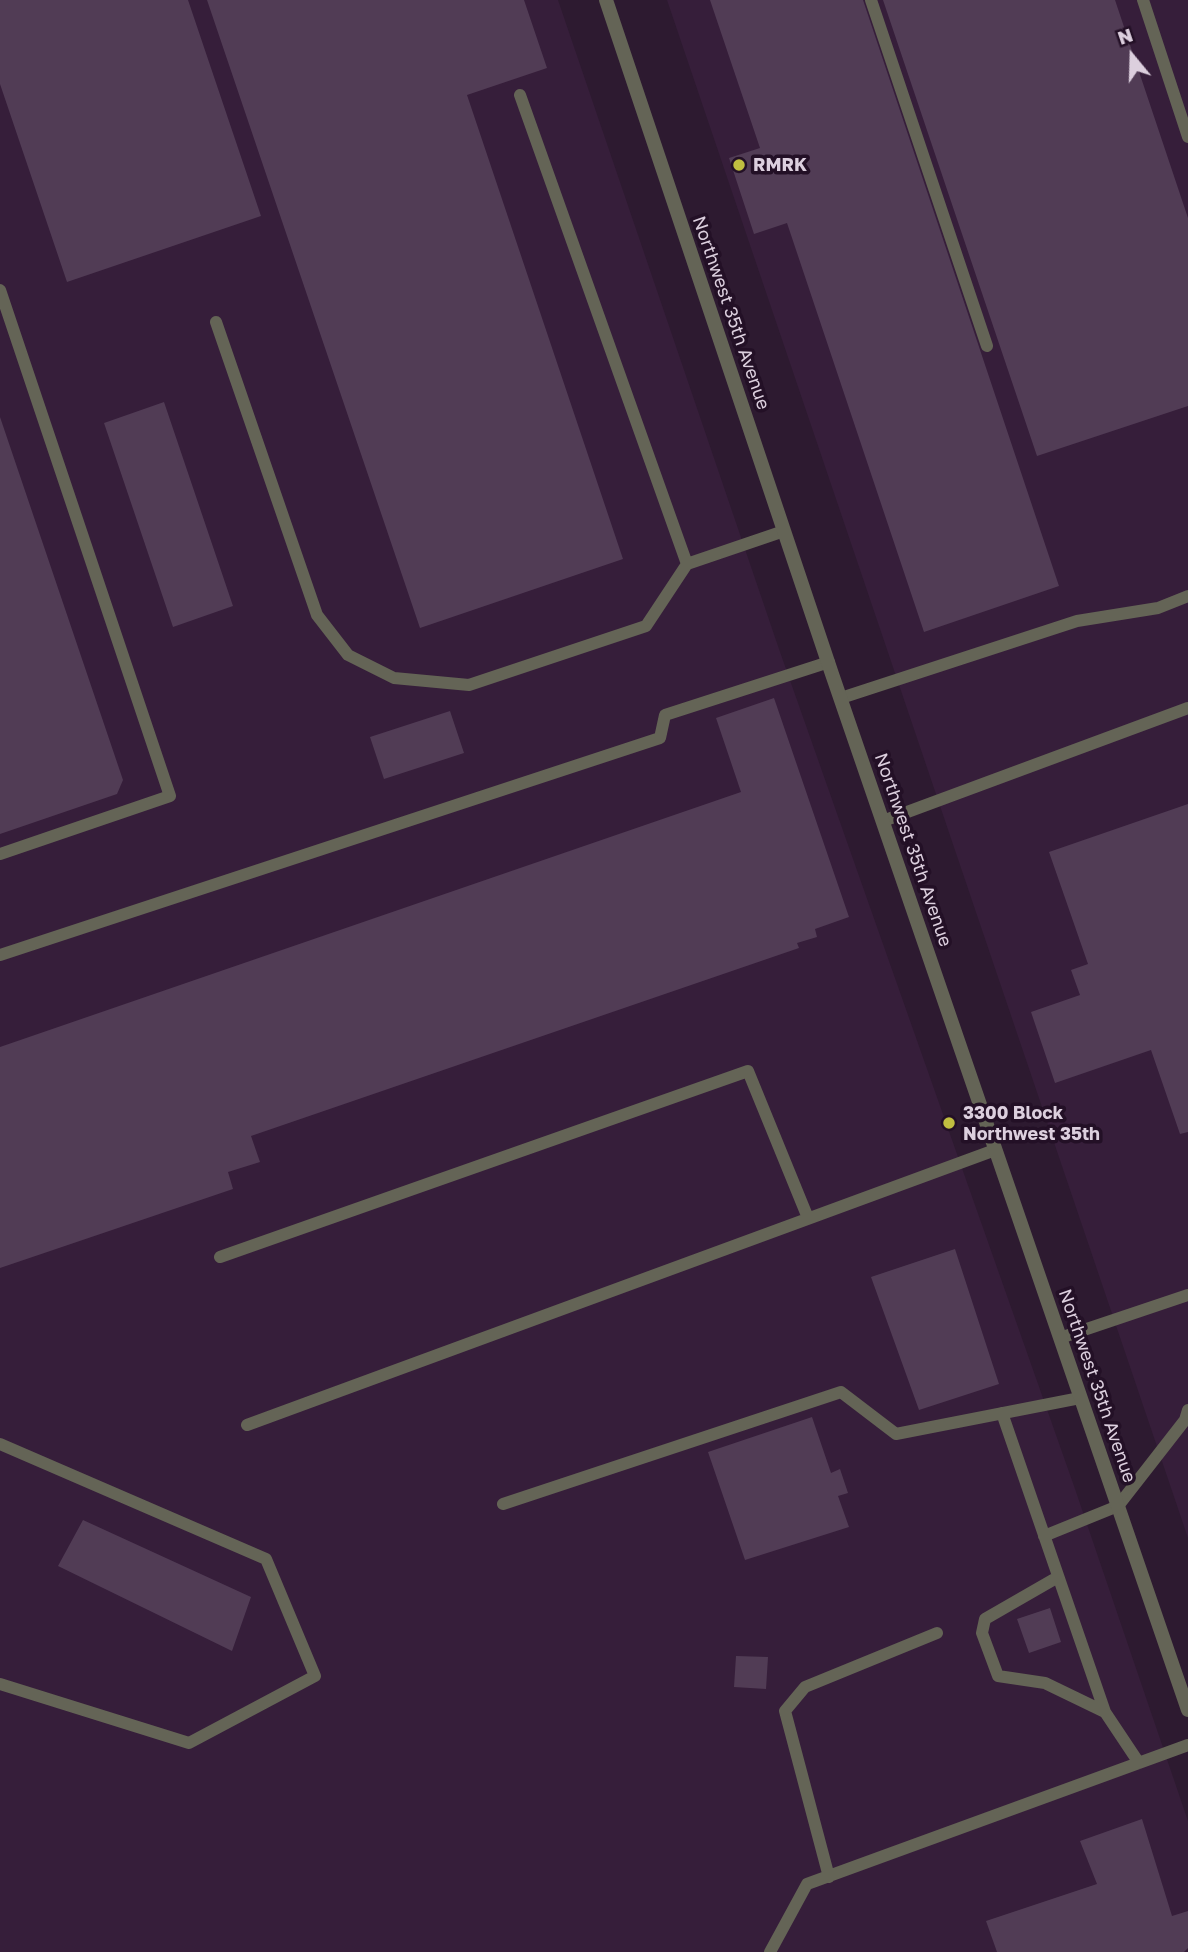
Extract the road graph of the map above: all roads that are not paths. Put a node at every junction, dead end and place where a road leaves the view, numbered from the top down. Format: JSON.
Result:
{"nodes":[{"id":1,"x":606,"y":0,"type":"edge"},
{"id":2,"x":871,"y":0,"type":"edge"},
{"id":3,"x":1143,"y":0,"type":"edge"},
{"id":4,"x":520,"y":95,"type":"dead end"},
{"id":5,"x":1188,"y":137,"type":"edge"},
{"id":6,"x":0,"y":290,"type":"edge"},
{"id":7,"x":216,"y":323,"type":"dead end"},
{"id":8,"x":987,"y":346,"type":"dead end"},
{"id":9,"x":784,"y":531,"type":"junction"},
{"id":10,"x":687,"y":564,"type":"junction"},
{"id":11,"x":1188,"y":596,"type":"edge"},
{"id":12,"x":829,"y":662,"type":"junction"},
{"id":13,"x":841,"y":698,"type":"junction"},
{"id":14,"x":1188,"y":708,"type":"edge"},
{"id":15,"x":883,"y":821,"type":"junction"},
{"id":16,"x":0,"y":854,"type":"edge"},
{"id":17,"x":0,"y":955,"type":"edge"},
{"id":18,"x":995,"y":1150,"type":"junction"},
{"id":19,"x":808,"y":1218,"type":"junction"},
{"id":20,"x":220,"y":1257,"type":"dead end"},
{"id":21,"x":1188,"y":1295,"type":"edge"},
{"id":22,"x":1060,"y":1338,"type":"junction"},
{"id":23,"x":1080,"y":1398,"type":"junction"},
{"id":24,"x":1188,"y":1410,"type":"edge"},
{"id":25,"x":1002,"y":1413,"type":"junction"},
{"id":26,"x":247,"y":1425,"type":"dead end"},
{"id":27,"x":0,"y":1444,"type":"edge"},
{"id":28,"x":503,"y":1504,"type":"dead end"},
{"id":29,"x":1118,"y":1506,"type":"junction"},
{"id":30,"x":1044,"y":1536,"type":"junction"},
{"id":31,"x":1058,"y":1577,"type":"junction"},
{"id":32,"x":937,"y":1633,"type":"dead end"},
{"id":33,"x":0,"y":1684,"type":"edge"},
{"id":34,"x":1188,"y":1710,"type":"edge"},
{"id":35,"x":1105,"y":1713,"type":"junction"},
{"id":36,"x":1188,"y":1745,"type":"edge"},
{"id":37,"x":1139,"y":1762,"type":"junction"},
{"id":38,"x":829,"y":1877,"type":"junction"},
{"id":39,"x":771,"y":1952,"type":"edge"}],
"edges":[{"from":1,"to":9,"type":"street","name":"Northwest 35th Avenue"},
{"from":2,"to":8,"type":"lane"},
{"from":3,"to":5,"type":"lane"},
{"from":4,"to":10,"type":"lane"},
{"from":6,"to":16,"type":"lane"},
{"from":7,"to":10,"type":"lane"},
{"from":9,"to":10,"type":"lane"},
{"from":9,"to":12,"type":"street","name":"Northwest 35th Avenue"},
{"from":11,"to":13,"type":"lane"},
{"from":12,"to":13,"type":"street","name":"Northwest 35th Avenue"},
{"from":12,"to":17,"type":"lane"},
{"from":13,"to":15,"type":"street","name":"Northwest 35th Avenue"},
{"from":14,"to":15,"type":"lane"},
{"from":15,"to":18,"type":"street","name":"Northwest 35th Avenue"},
{"from":18,"to":19,"type":"lane"},
{"from":18,"to":22,"type":"street","name":"Northwest 35th Avenue"},
{"from":19,"to":20,"type":"lane"},
{"from":19,"to":26,"type":"lane"},
{"from":21,"to":22,"type":"lane"},
{"from":22,"to":23,"type":"street","name":"Northwest 35th Avenue"},
{"from":23,"to":25,"type":"lane"},
{"from":23,"to":29,"type":"street","name":"Northwest 35th Avenue"},
{"from":24,"to":29,"type":"lane"},
{"from":25,"to":28,"type":"lane"},
{"from":25,"to":30,"type":"lane"},
{"from":27,"to":33,"type":"lane"},
{"from":29,"to":30,"type":"lane"},
{"from":29,"to":34,"type":"street","name":"Northwest 35th Avenue"},
{"from":30,"to":31,"type":"lane"},
{"from":31,"to":35,"type":"lane"},
{"from":31,"to":35,"type":"lane"},
{"from":32,"to":38,"type":"lane"},
{"from":35,"to":37,"type":"lane"},
{"from":36,"to":37,"type":"lane"},
{"from":37,"to":38,"type":"lane"},
{"from":38,"to":39,"type":"lane"}]}
